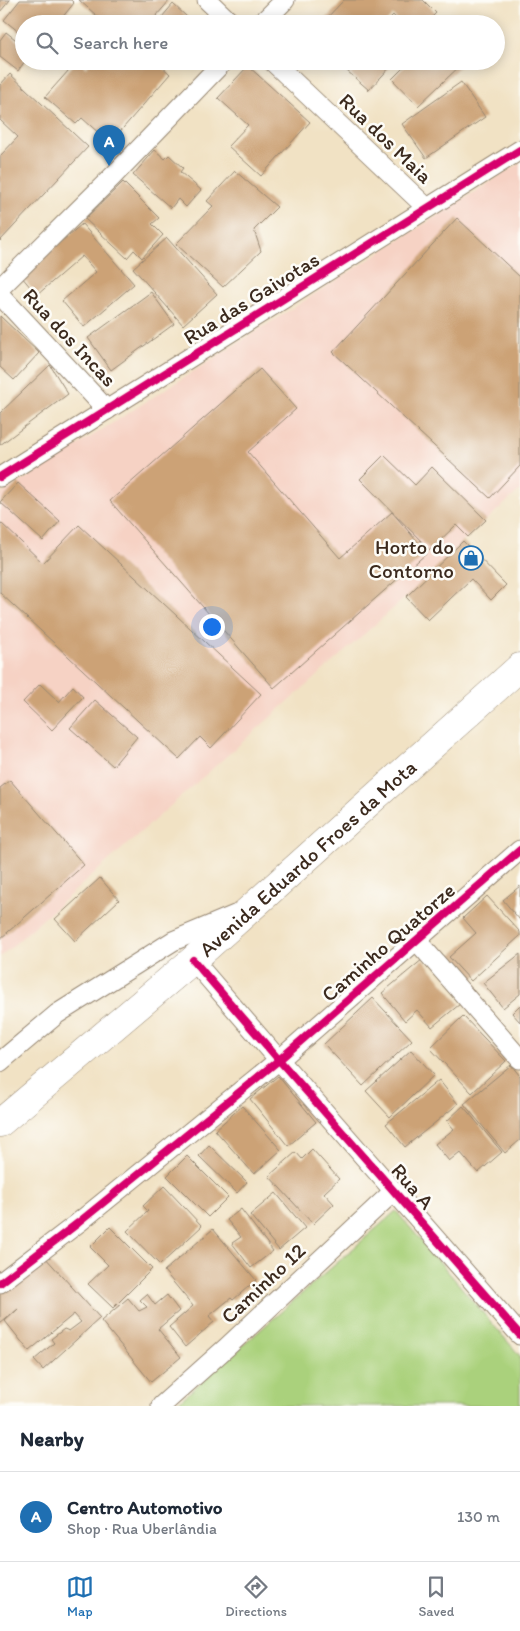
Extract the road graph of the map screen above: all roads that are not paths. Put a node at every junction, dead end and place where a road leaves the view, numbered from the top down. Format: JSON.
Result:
{"nodes":[{"id":1,"x":208,"y":0,"type":"edge"},
{"id":2,"x":285,"y":0,"type":"edge"},
{"id":3,"x":223,"y":15,"type":"edge"},
{"id":4,"x":270,"y":15,"type":"edge"},
{"id":5,"x":215,"y":70,"type":"edge"},
{"id":6,"x":281,"y":70,"type":"edge"},
{"id":7,"x":520,"y":150,"type":"edge"},
{"id":8,"x":426,"y":207,"type":"junction"},
{"id":9,"x":0,"y":288,"type":"edge"},
{"id":10,"x":0,"y":295,"type":"edge"},
{"id":11,"x":107,"y":410,"type":"junction"},
{"id":12,"x":0,"y":476,"type":"edge"},
{"id":13,"x":520,"y":667,"type":"edge"},
{"id":14,"x":520,"y":850,"type":"edge"},
{"id":15,"x":250,"y":909,"type":"junction"},
{"id":16,"x":417,"y":941,"type":"junction"},
{"id":17,"x":194,"y":960,"type":"junction"},
{"id":18,"x":520,"y":1059,"type":"edge"},
{"id":19,"x":279,"y":1060,"type":"junction"},
{"id":20,"x":0,"y":1062,"type":"edge"},
{"id":21,"x":0,"y":1123,"type":"edge"},
{"id":22,"x":394,"y":1191,"type":"junction"},
{"id":23,"x":0,"y":1283,"type":"edge"},
{"id":24,"x":520,"y":1335,"type":"edge"},
{"id":25,"x":161,"y":1406,"type":"edge"}],
"edges":[{"from":1,"to":3,"type":"street"},
{"from":2,"to":4,"type":"street"},
{"from":5,"to":9,"type":"street"},
{"from":6,"to":8,"type":"street","name":"Rua dos Maia"},
{"from":7,"to":8,"type":"street","name":"Rua das Gaivotas"},
{"from":8,"to":11,"type":"street","name":"Rua das Gaivotas"},
{"from":10,"to":11,"type":"street","name":"Rua dos Incas"},
{"from":11,"to":12,"type":"street","name":"Rua das Gaivotas"},
{"from":13,"to":15,"type":"highway","name":"Avenida Eduardo Froes da Mota"},
{"from":14,"to":16,"type":"street","name":"Caminho Quatorze"},
{"from":15,"to":17,"type":"highway","name":"Avenida Eduardo Froes da Mota"},
{"from":15,"to":20,"type":"street"},
{"from":16,"to":18,"type":"street"},
{"from":16,"to":19,"type":"street","name":"Caminho Quatorze"},
{"from":17,"to":19,"type":"street","name":"Rua A"},
{"from":17,"to":21,"type":"highway","name":"Avenida Eduardo Froes da Mota"},
{"from":19,"to":22,"type":"street","name":"Rua A"},
{"from":19,"to":23,"type":"street","name":"Caminho Quatorze"},
{"from":22,"to":24,"type":"street","name":"Rua A"},
{"from":22,"to":25,"type":"street","name":"Caminho 12"}]}
